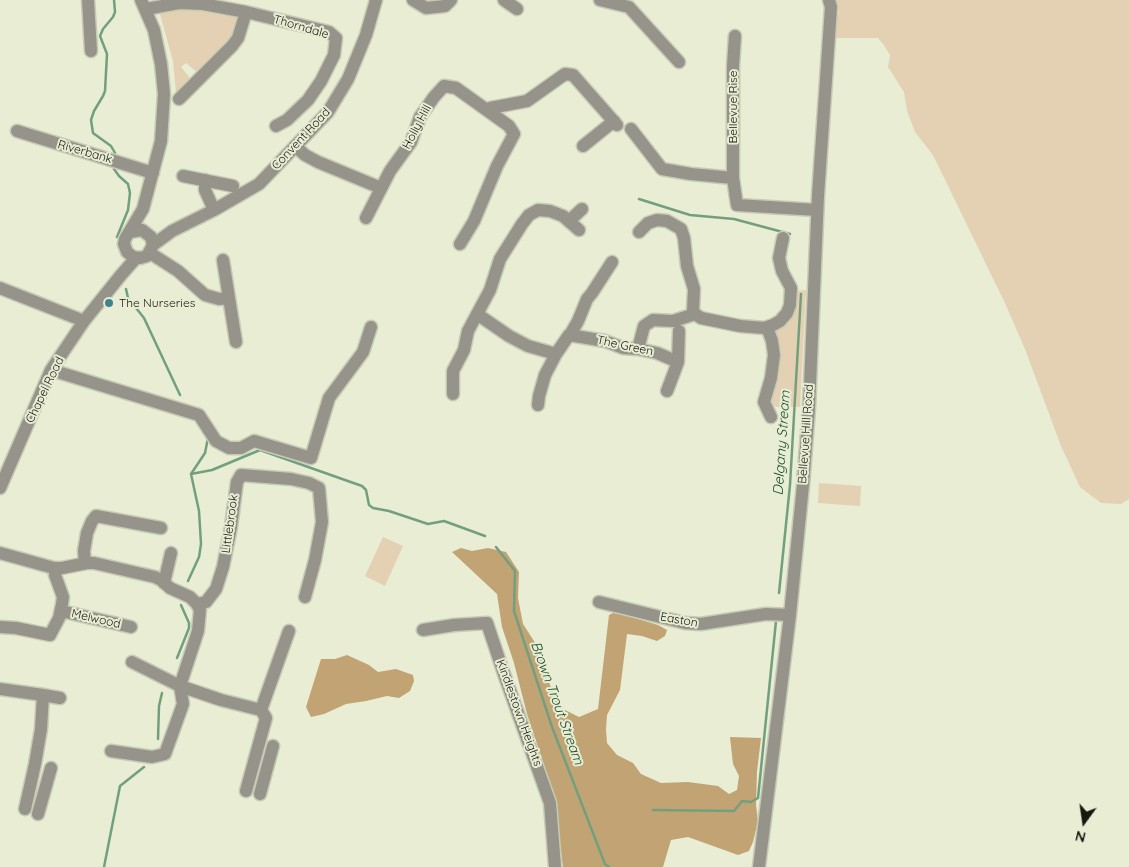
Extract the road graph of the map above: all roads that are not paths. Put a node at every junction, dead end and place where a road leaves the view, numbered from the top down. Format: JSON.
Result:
{"nodes":[{"id":1,"x":88,"y":0,"type":"edge"},
{"id":2,"x":376,"y":0,"type":"edge"},
{"id":3,"x":413,"y":0,"type":"edge"},
{"id":4,"x":451,"y":0,"type":"edge"},
{"id":5,"x":504,"y":0,"type":"edge"},
{"id":6,"x":600,"y":0,"type":"edge"},
{"id":7,"x":829,"y":0,"type":"edge"},
{"id":8,"x":144,"y":5,"type":"edge"},
{"id":9,"x":517,"y":9,"type":"dead end"},
{"id":10,"x":246,"y":12,"type":"junction"},
{"id":11,"x":735,"y":36,"type":"dead end"},
{"id":12,"x":91,"y":51,"type":"dead end"},
{"id":13,"x":679,"y":62,"type":"dead end"},
{"id":14,"x":179,"y":99,"type":"dead end"},
{"id":15,"x":488,"y":111,"type":"junction"},
{"id":16,"x":276,"y":126,"type":"dead end"},
{"id":17,"x":631,"y":129,"type":"dead end"},
{"id":18,"x":17,"y":131,"type":"dead end"},
{"id":19,"x":295,"y":146,"type":"junction"},
{"id":20,"x":583,"y":146,"type":"dead end"},
{"id":21,"x":153,"y":173,"type":"junction"},
{"id":22,"x":183,"y":176,"type":"dead end"},
{"id":23,"x":733,"y":178,"type":"junction"},
{"id":24,"x":205,"y":180,"type":"junction"},
{"id":25,"x":233,"y":186,"type":"dead end"},
{"id":26,"x":381,"y":188,"type":"junction"},
{"id":27,"x":143,"y":209,"type":"junction"},
{"id":28,"x":582,"y":209,"type":"dead end"},
{"id":29,"x":214,"y":210,"type":"junction"},
{"id":30,"x":817,"y":210,"type":"junction"},
{"id":31,"x":366,"y":218,"type":"dead end"},
{"id":32,"x":130,"y":232,"type":"junction"},
{"id":33,"x":639,"y":232,"type":"dead end"},
{"id":34,"x":783,"y":238,"type":"dead end"},
{"id":35,"x":149,"y":241,"type":"junction"},
{"id":36,"x":460,"y":244,"type":"dead end"},
{"id":37,"x":132,"y":255,"type":"junction"},
{"id":38,"x":223,"y":260,"type":"dead end"},
{"id":39,"x":612,"y":262,"type":"dead end"},
{"id":40,"x":814,"y":286,"type":"junction"},
{"id":41,"x":0,"y":288,"type":"edge"},
{"id":42,"x":791,"y":288,"type":"junction"},
{"id":43,"x":229,"y":298,"type":"junction"},
{"id":44,"x":478,"y":314,"type":"junction"},
{"id":45,"x":695,"y":314,"type":"junction"},
{"id":46,"x":84,"y":321,"type":"junction"},
{"id":47,"x":371,"y":327,"type":"dead end"},
{"id":48,"x":766,"y":327,"type":"junction"},
{"id":49,"x":679,"y":331,"type":"dead end"},
{"id":50,"x":570,"y":335,"type":"junction"},
{"id":51,"x":236,"y":342,"type":"dead end"},
{"id":52,"x":638,"y":349,"type":"junction"},
{"id":53,"x":556,"y":354,"type":"junction"},
{"id":54,"x":678,"y":362,"type":"junction"},
{"id":55,"x":51,"y":370,"type":"junction"},
{"id":56,"x":667,"y":391,"type":"dead end"},
{"id":57,"x":453,"y":394,"type":"dead end"},
{"id":58,"x":538,"y":406,"type":"dead end"},
{"id":59,"x":771,"y":417,"type":"dead end"},
{"id":60,"x":0,"y":488,"type":"edge"},
{"id":61,"x":161,"y":528,"type":"dead end"},
{"id":62,"x":0,"y":553,"type":"edge"},
{"id":63,"x":172,"y":553,"type":"dead end"},
{"id":64,"x":85,"y":563,"type":"junction"},
{"id":65,"x":58,"y":568,"type":"junction"},
{"id":66,"x":164,"y":583,"type":"junction"},
{"id":67,"x":305,"y":597,"type":"dead end"},
{"id":68,"x":600,"y":602,"type":"dead end"},
{"id":69,"x":197,"y":604,"type":"junction"},
{"id":70,"x":61,"y":610,"type":"junction"},
{"id":71,"x":790,"y":615,"type":"junction"},
{"id":72,"x":0,"y":627,"type":"edge"},
{"id":73,"x":131,"y":627,"type":"dead end"},
{"id":74,"x":423,"y":630,"type":"dead end"},
{"id":75,"x":289,"y":631,"type":"dead end"},
{"id":76,"x":132,"y":662,"type":"dead end"},
{"id":77,"x":180,"y":686,"type":"junction"},
{"id":78,"x":0,"y":689,"type":"edge"},
{"id":79,"x":43,"y":695,"type":"junction"},
{"id":80,"x":60,"y":698,"type":"dead end"},
{"id":81,"x":261,"y":710,"type":"junction"},
{"id":82,"x":273,"y":746,"type":"dead end"},
{"id":83,"x":111,"y":751,"type":"dead end"},
{"id":84,"x":254,"y":763,"type":"junction"},
{"id":85,"x":268,"y":766,"type":"junction"},
{"id":86,"x":51,"y":768,"type":"dead end"},
{"id":87,"x":33,"y":777,"type":"junction"},
{"id":88,"x":47,"y":781,"type":"junction"},
{"id":89,"x":246,"y":791,"type":"dead end"},
{"id":90,"x":260,"y":794,"type":"dead end"},
{"id":91,"x":25,"y":809,"type":"dead end"},
{"id":92,"x":38,"y":814,"type":"dead end"},
{"id":93,"x":555,"y":867,"type":"edge"},
{"id":94,"x":759,"y":867,"type":"edge"}],
"edges":[{"from":1,"to":12,"type":"street"},
{"from":2,"to":19,"type":"street","name":"Convent Road"},
{"from":3,"to":4,"type":"street"},
{"from":5,"to":9,"type":"street"},
{"from":6,"to":13,"type":"street"},
{"from":7,"to":30,"type":"street","name":"Bellevue Hill Road"},
{"from":8,"to":10,"type":"street","name":"Thorndale"},
{"from":8,"to":21,"type":"street"},
{"from":10,"to":14,"type":"street"},
{"from":10,"to":16,"type":"street","name":"Thorndale"},
{"from":11,"to":23,"type":"street","name":"Bellevue Rise"},
{"from":15,"to":20,"type":"street"},
{"from":15,"to":26,"type":"street","name":"Holly Hill"},
{"from":15,"to":36,"type":"street","name":"Holly Hill"},
{"from":17,"to":23,"type":"street"},
{"from":18,"to":21,"type":"street","name":"Riverbank"},
{"from":19,"to":26,"type":"street"},
{"from":19,"to":29,"type":"street","name":"Convent Road"},
{"from":21,"to":27,"type":"street"},
{"from":22,"to":24,"type":"street"},
{"from":23,"to":30,"type":"street","name":"Bellevue Rise"},
{"from":24,"to":25,"type":"street"},
{"from":24,"to":29,"type":"street"},
{"from":26,"to":31,"type":"street","name":"Holly Hill"},
{"from":27,"to":32,"type":"street"},
{"from":27,"to":35,"type":"street"},
{"from":28,"to":44,"type":"street"},
{"from":29,"to":35,"type":"street","name":"Convent Road"},
{"from":30,"to":40,"type":"street","name":"Bellevue Hill Road"},
{"from":32,"to":35,"type":"street"},
{"from":32,"to":37,"type":"street"},
{"from":33,"to":45,"type":"street"},
{"from":34,"to":42,"type":"street"},
{"from":35,"to":37,"type":"street"},
{"from":35,"to":43,"type":"street"},
{"from":37,"to":46,"type":"street","name":"Chapel Road"},
{"from":38,"to":43,"type":"street"},
{"from":39,"to":50,"type":"street"},
{"from":40,"to":42,"type":"street"},
{"from":40,"to":71,"type":"street","name":"Bellevue Hill Road"},
{"from":41,"to":46,"type":"street"},
{"from":42,"to":48,"type":"street"},
{"from":43,"to":51,"type":"street"},
{"from":44,"to":53,"type":"street"},
{"from":44,"to":57,"type":"street"},
{"from":45,"to":48,"type":"street"},
{"from":45,"to":52,"type":"street"},
{"from":46,"to":55,"type":"street","name":"Chapel Road"},
{"from":47,"to":55,"type":"street"},
{"from":48,"to":59,"type":"street"},
{"from":49,"to":54,"type":"street"},
{"from":50,"to":52,"type":"street","name":"The Green"},
{"from":50,"to":53,"type":"street"},
{"from":52,"to":54,"type":"street","name":"The Green"},
{"from":53,"to":58,"type":"street"},
{"from":54,"to":56,"type":"street"},
{"from":55,"to":60,"type":"street","name":"Chapel Road"},
{"from":61,"to":64,"type":"street"},
{"from":62,"to":65,"type":"street"},
{"from":63,"to":66,"type":"street"},
{"from":64,"to":65,"type":"street"},
{"from":64,"to":66,"type":"street"},
{"from":65,"to":70,"type":"street","name":"Melwood"},
{"from":66,"to":69,"type":"street"},
{"from":67,"to":69,"type":"street","name":"Littlebrook"},
{"from":68,"to":71,"type":"street","name":"Easton"},
{"from":69,"to":77,"type":"street"},
{"from":70,"to":72,"type":"street","name":"Melwood"},
{"from":70,"to":73,"type":"street","name":"Melwood"},
{"from":71,"to":94,"type":"street","name":"Bellevue Hill Road"},
{"from":74,"to":93,"type":"street","name":"Kindlestown Heights"},
{"from":75,"to":81,"type":"street"},
{"from":76,"to":77,"type":"street"},
{"from":77,"to":81,"type":"street"},
{"from":77,"to":83,"type":"street"},
{"from":78,"to":79,"type":"street"},
{"from":79,"to":80,"type":"street"},
{"from":79,"to":87,"type":"street"},
{"from":81,"to":84,"type":"street"},
{"from":82,"to":85,"type":"street"},
{"from":84,"to":85,"type":"street"},
{"from":84,"to":89,"type":"street"},
{"from":85,"to":90,"type":"street"},
{"from":86,"to":88,"type":"street"},
{"from":87,"to":88,"type":"street"},
{"from":87,"to":91,"type":"street"},
{"from":88,"to":92,"type":"street"}]}
